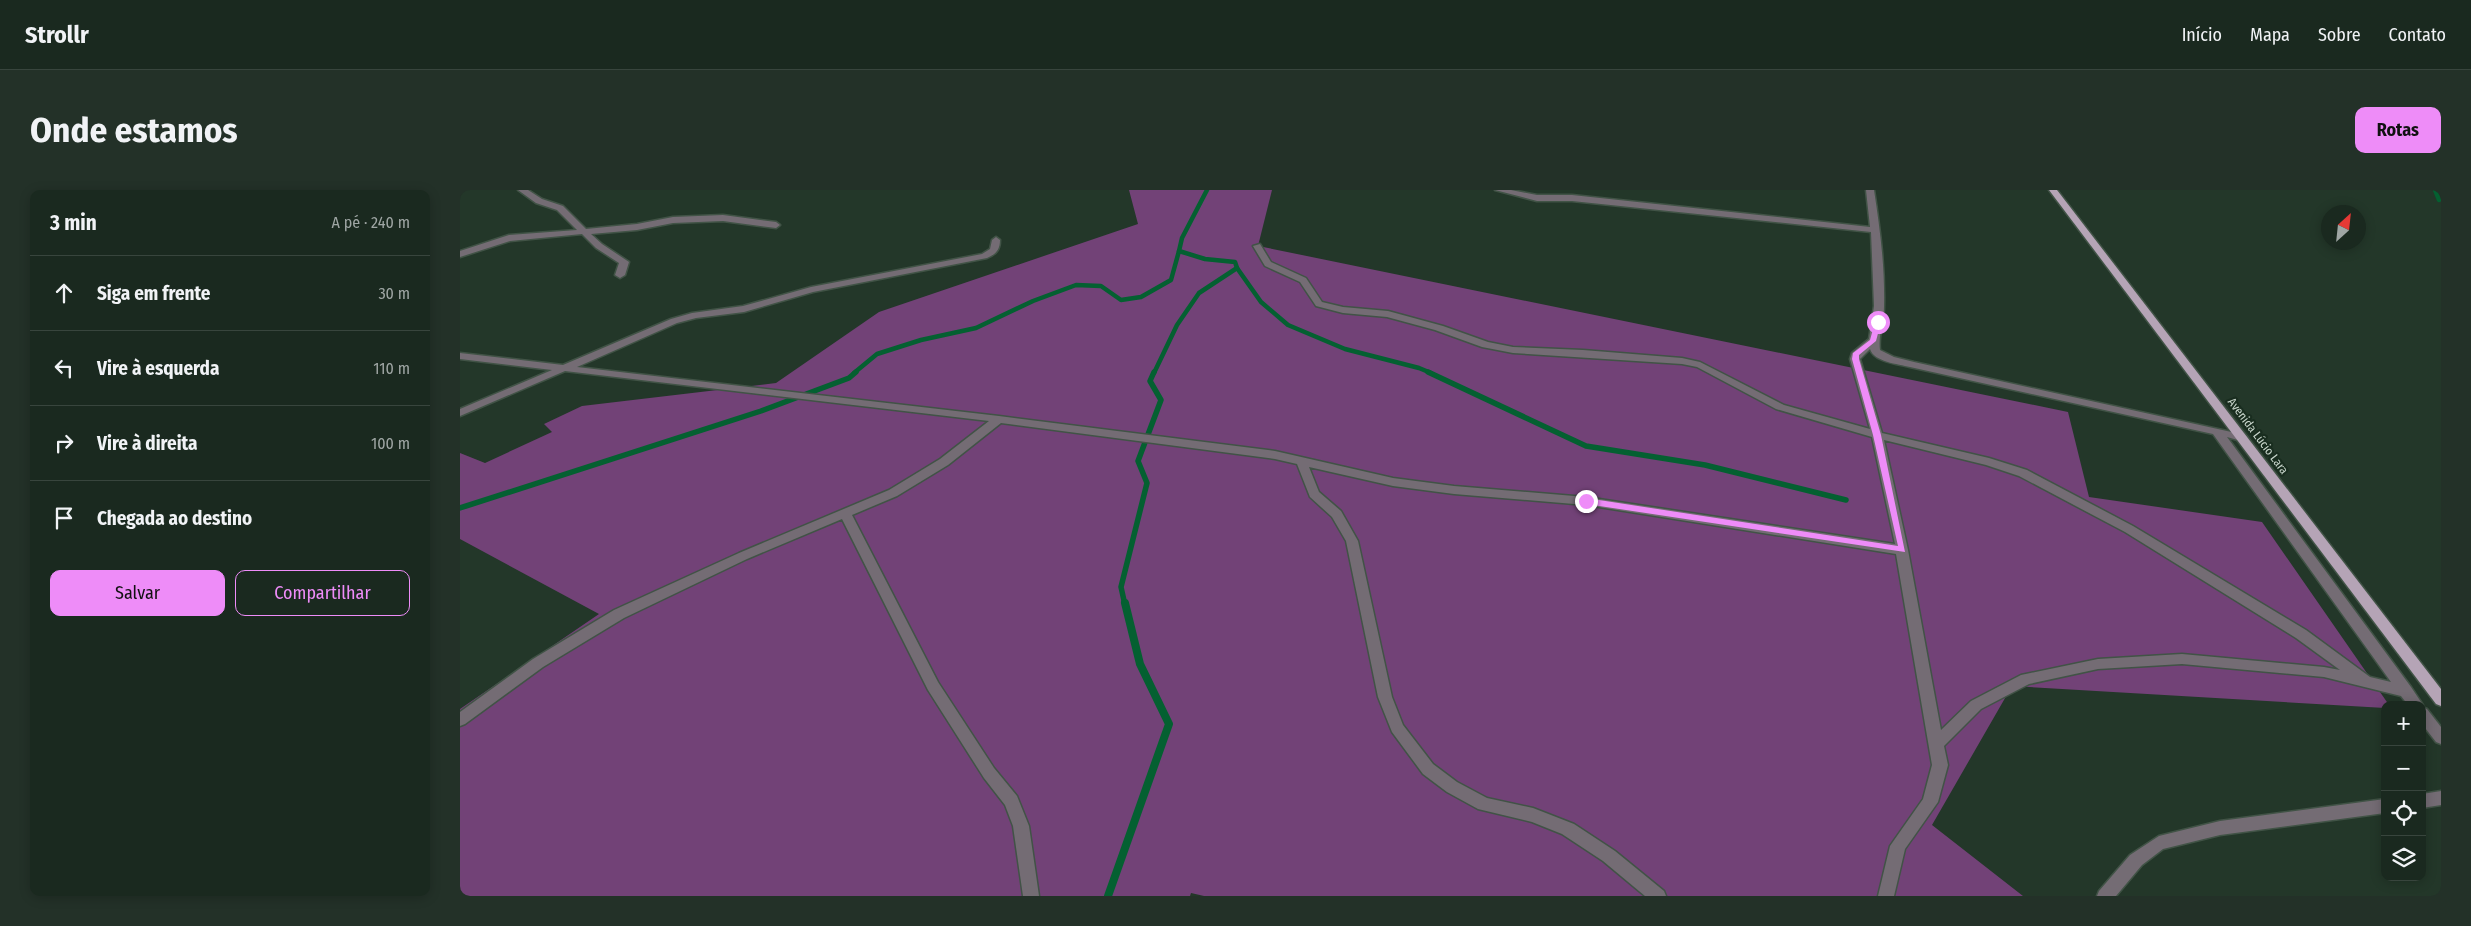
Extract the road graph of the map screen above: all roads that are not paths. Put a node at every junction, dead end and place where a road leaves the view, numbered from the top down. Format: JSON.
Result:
{"nodes":[{"id":1,"x":522,"y":190,"type":"edge"},
{"id":2,"x":1499,"y":190,"type":"edge"},
{"id":3,"x":1565,"y":190,"type":"edge"},
{"id":4,"x":1870,"y":190,"type":"edge"},
{"id":5,"x":2053,"y":190,"type":"edge"},
{"id":6,"x":1572,"y":198,"type":"junction"},
{"id":7,"x":776,"y":225,"type":"dead end"},
{"id":8,"x":1876,"y":230,"type":"junction"},
{"id":9,"x":585,"y":232,"type":"junction"},
{"id":10,"x":996,"y":240,"type":"dead end"},
{"id":11,"x":1257,"y":246,"type":"dead end"},
{"id":12,"x":460,"y":254,"type":"edge"},
{"id":13,"x":620,"y":275,"type":"dead end"},
{"id":14,"x":1873,"y":341,"type":"junction"},
{"id":15,"x":460,"y":356,"type":"edge"},
{"id":16,"x":561,"y":368,"type":"junction"},
{"id":17,"x":460,"y":414,"type":"edge"},
{"id":18,"x":999,"y":419,"type":"junction"},
{"id":19,"x":2217,"y":432,"type":"junction"},
{"id":20,"x":1877,"y":435,"type":"junction"},
{"id":21,"x":2241,"y":437,"type":"junction"},
{"id":22,"x":1301,"y":460,"type":"junction"},
{"id":23,"x":845,"y":513,"type":"junction"},
{"id":24,"x":1902,"y":550,"type":"junction"},
{"id":25,"x":2366,"y":682,"type":"junction"},
{"id":26,"x":2406,"y":691,"type":"junction"},
{"id":27,"x":2441,"y":700,"type":"edge"},
{"id":28,"x":2413,"y":701,"type":"edge"},
{"id":29,"x":2426,"y":718,"type":"edge"},
{"id":30,"x":460,"y":720,"type":"edge"},
{"id":31,"x":2441,"y":738,"type":"edge"},
{"id":32,"x":1936,"y":745,"type":"junction"},
{"id":33,"x":2441,"y":798,"type":"edge"},
{"id":34,"x":2426,"y":800,"type":"edge"},
{"id":35,"x":2381,"y":807,"type":"edge"},
{"id":36,"x":1031,"y":896,"type":"edge"},
{"id":37,"x":1655,"y":896,"type":"edge"},
{"id":38,"x":1886,"y":896,"type":"edge"},
{"id":39,"x":2105,"y":896,"type":"edge"}],
"edges":[{"from":1,"to":9,"type":"street"},
{"from":2,"to":6,"type":"street"},
{"from":3,"to":6,"type":"street"},
{"from":4,"to":8,"type":"street"},
{"from":5,"to":21,"type":"main road","name":"Avenida Lúcio Lara"},
{"from":6,"to":8,"type":"street"},
{"from":7,"to":9,"type":"street"},
{"from":8,"to":14,"type":"street"},
{"from":9,"to":12,"type":"street"},
{"from":9,"to":13,"type":"street"},
{"from":10,"to":16,"type":"street"},
{"from":11,"to":20,"type":"street"},
{"from":14,"to":19,"type":"street"},
{"from":14,"to":20,"type":"street"},
{"from":15,"to":16,"type":"street"},
{"from":16,"to":17,"type":"street"},
{"from":16,"to":18,"type":"street"},
{"from":18,"to":22,"type":"street"},
{"from":18,"to":23,"type":"street"},
{"from":19,"to":21,"type":"street"},
{"from":19,"to":26,"type":"street"},
{"from":20,"to":24,"type":"street"},
{"from":20,"to":25,"type":"street"},
{"from":21,"to":27,"type":"main road","name":"Avenida Lúcio Lara"},
{"from":22,"to":24,"type":"street"},
{"from":22,"to":37,"type":"street"},
{"from":23,"to":30,"type":"street"},
{"from":23,"to":36,"type":"street"},
{"from":24,"to":32,"type":"street"},
{"from":25,"to":26,"type":"street"},
{"from":25,"to":32,"type":"street"},
{"from":26,"to":28,"type":"street"},
{"from":29,"to":31,"type":"street"},
{"from":32,"to":38,"type":"street"},
{"from":33,"to":34,"type":"street"},
{"from":35,"to":39,"type":"street"}]}
